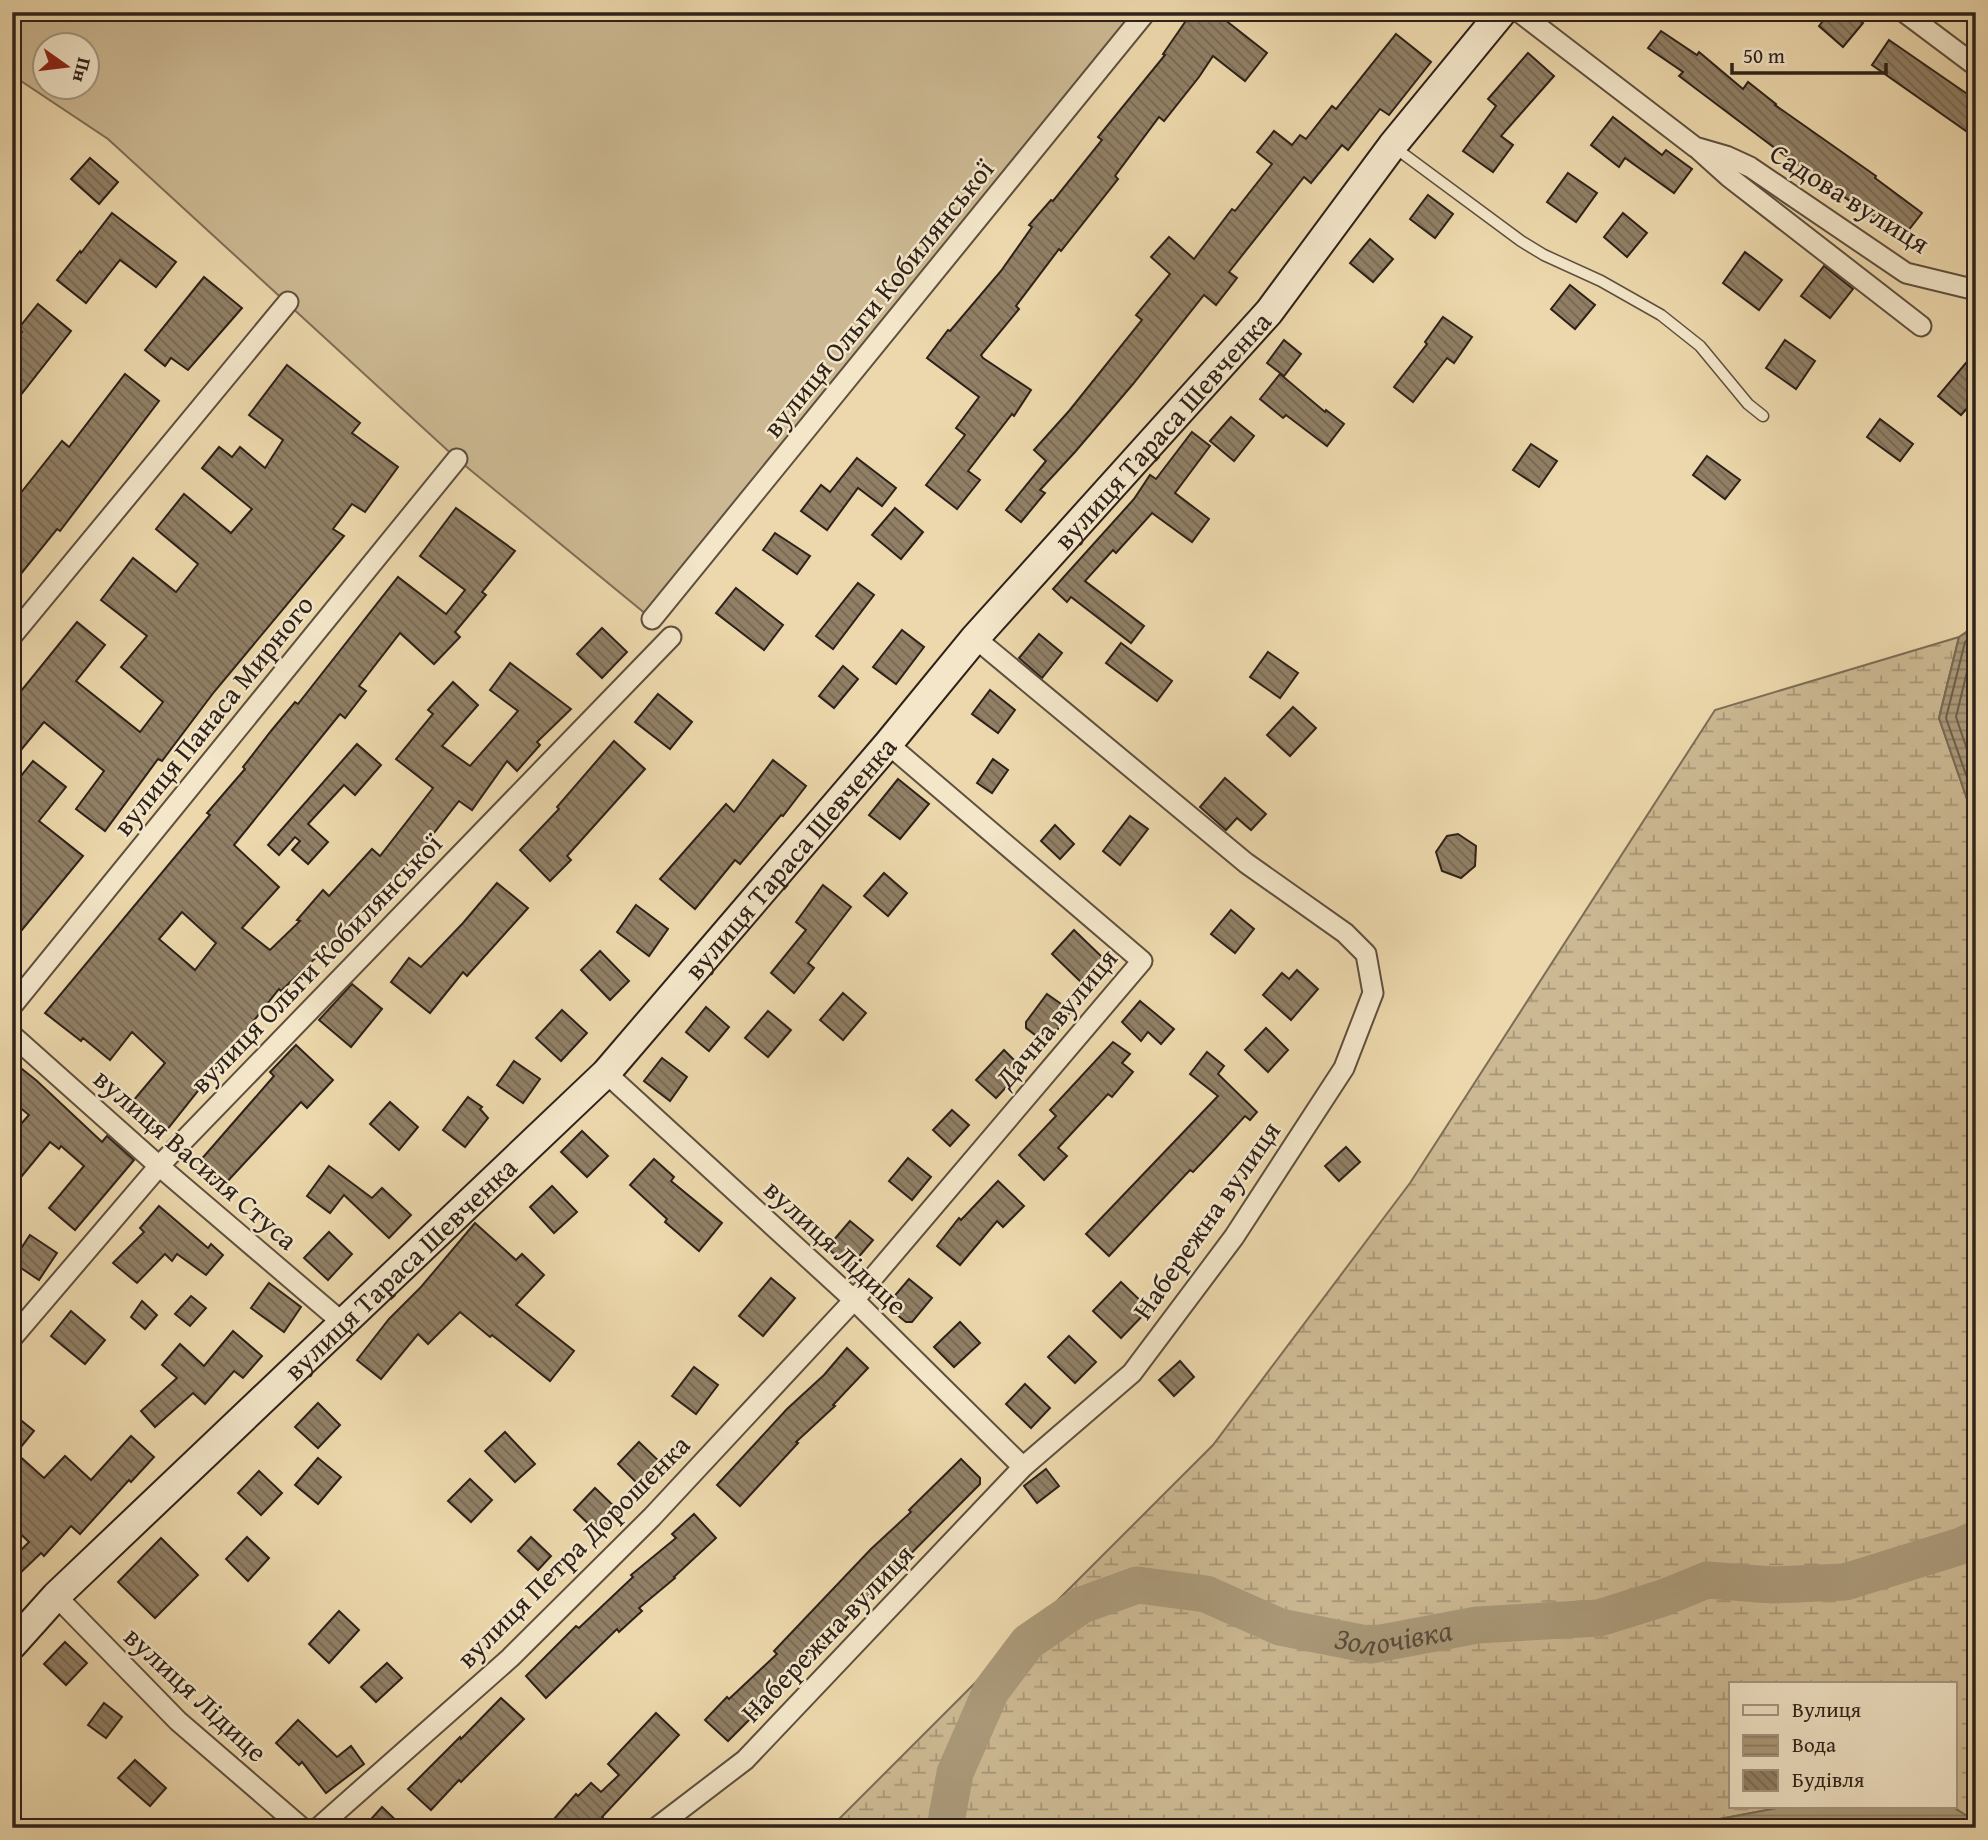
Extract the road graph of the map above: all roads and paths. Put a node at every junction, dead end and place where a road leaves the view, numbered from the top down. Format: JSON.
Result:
{"nodes":[{"id":1,"x":1146,"y":12,"type":"edge"},
{"id":2,"x":1502,"y":12,"type":"edge"},
{"id":3,"x":1519,"y":12,"type":"edge"},
{"id":4,"x":1904,"y":12,"type":"edge"},
{"id":5,"x":1976,"y":66,"type":"edge"},
{"id":6,"x":1392,"y":146,"type":"junction"},
{"id":7,"x":1695,"y":147,"type":"junction"},
{"id":8,"x":1976,"y":290,"type":"edge"},
{"id":9,"x":288,"y":302,"type":"dead end"},
{"id":10,"x":1921,"y":326,"type":"dead end"},
{"id":11,"x":1763,"y":416,"type":"dead end"},
{"id":12,"x":457,"y":459,"type":"dead end"},
{"id":13,"x":652,"y":619,"type":"dead end"},
{"id":14,"x":12,"y":636,"type":"edge"},
{"id":15,"x":671,"y":637,"type":"dead end"},
{"id":16,"x":975,"y":638,"type":"junction"},
{"id":17,"x":888,"y":744,"type":"junction"},
{"id":18,"x":12,"y":1006,"type":"edge"},
{"id":19,"x":12,"y":1035,"type":"edge"},
{"id":20,"x":606,"y":1073,"type":"junction"},
{"id":21,"x":159,"y":1166,"type":"junction"},
{"id":22,"x":854,"y":1300,"type":"junction"},
{"id":23,"x":344,"y":1323,"type":"junction"},
{"id":24,"x":12,"y":1338,"type":"edge"},
{"id":25,"x":1023,"y":1467,"type":"junction"},
{"id":26,"x":56,"y":1596,"type":"junction"},
{"id":27,"x":12,"y":1645,"type":"edge"},
{"id":28,"x":302,"y":1828,"type":"edge"},
{"id":29,"x":318,"y":1828,"type":"edge"},
{"id":30,"x":656,"y":1828,"type":"edge"}],
"edges":[{"from":1,"to":13,"type":"street","name":"вулиця Ольги Кобилянської"},
{"from":2,"to":6,"type":"main road","name":"вулиця Тараса Шевченка"},
{"from":3,"to":7,"type":"street","name":"Садова вулиця"},
{"from":4,"to":5,"type":"street"},
{"from":6,"to":11,"type":"lane"},
{"from":6,"to":16,"type":"main road","name":"вулиця Тараса Шевченка"},
{"from":7,"to":8,"type":"street","name":"Садова вулиця"},
{"from":7,"to":10,"type":"street","name":"Садова вулиця"},
{"from":9,"to":14,"type":"street"},
{"from":12,"to":18,"type":"street","name":"вулиця Панаса Мирного"},
{"from":15,"to":21,"type":"street","name":"вулиця Ольги Кобилянської"},
{"from":16,"to":17,"type":"main road","name":"вулиця Тараса Шевченка"},
{"from":16,"to":25,"type":"street","name":"Набережна вулиця"},
{"from":17,"to":20,"type":"main road","name":"вулиця Тараса Шевченка"},
{"from":17,"to":22,"type":"street","name":"Дачна вулиця"},
{"from":19,"to":21,"type":"street","name":"вулиця Василя Стуса"},
{"from":20,"to":22,"type":"street","name":"вулиця Лідице"},
{"from":20,"to":23,"type":"main road","name":"вулиця Тараса Шевченка"},
{"from":21,"to":23,"type":"street","name":"вулиця Василя Стуса"},
{"from":21,"to":24,"type":"street","name":"вулиця Ольги Кобилянської"},
{"from":22,"to":25,"type":"street","name":"вулиця Лідице"},
{"from":22,"to":29,"type":"street","name":"вулиця Петра Дорошенка"},
{"from":23,"to":26,"type":"main road","name":"вулиця Тараса Шевченка"},
{"from":25,"to":30,"type":"street","name":"Набережна вулиця"},
{"from":26,"to":27,"type":"main road","name":"вулиця Тараса Шевченка"},
{"from":26,"to":28,"type":"street","name":"вулиця Лідице"}]}
